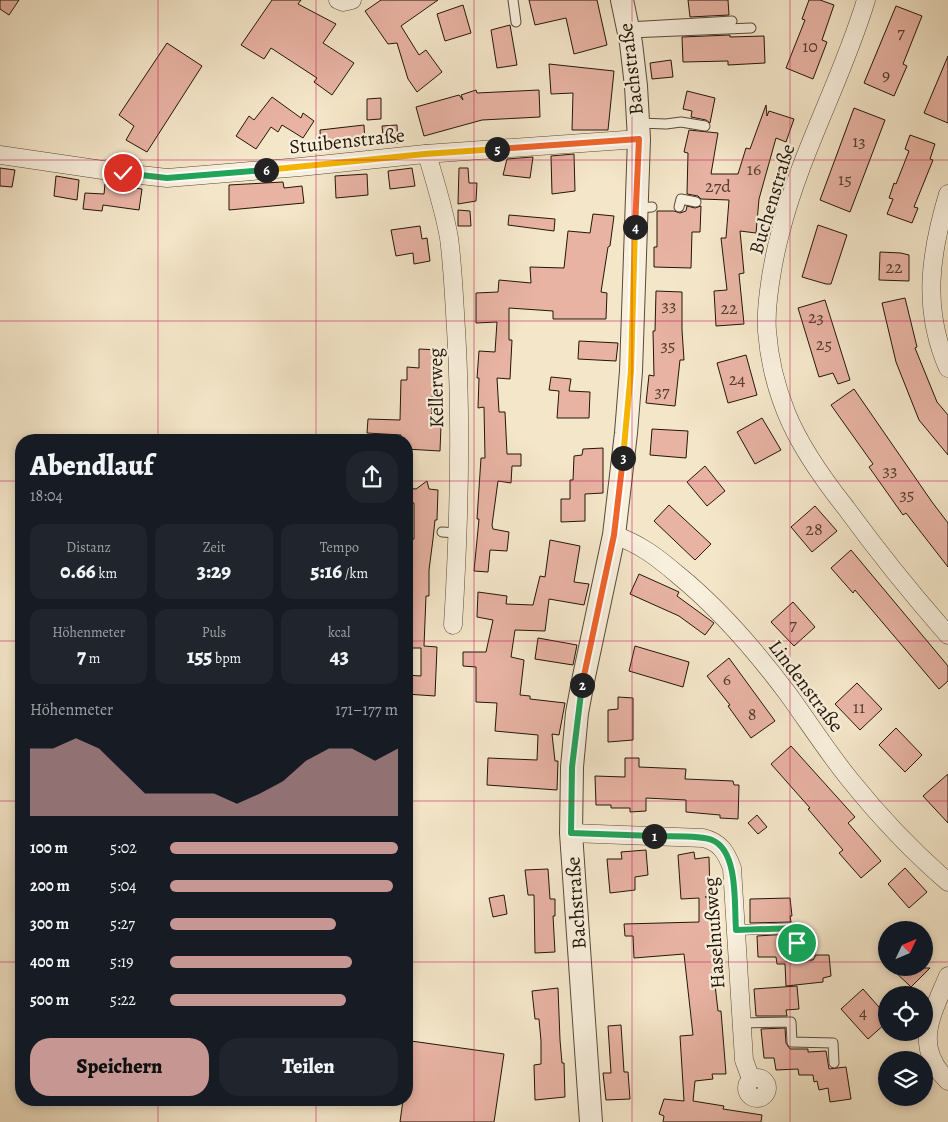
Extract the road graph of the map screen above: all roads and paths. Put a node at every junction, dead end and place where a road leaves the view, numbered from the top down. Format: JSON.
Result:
{"nodes":[{"id":1,"x":338,"y":0,"type":"edge"},
{"id":2,"x":352,"y":0,"type":"edge"},
{"id":3,"x":513,"y":0,"type":"edge"},
{"id":4,"x":622,"y":0,"type":"edge"},
{"id":5,"x":866,"y":0,"type":"edge"},
{"id":6,"x":732,"y":21,"type":"dead end"},
{"id":7,"x":516,"y":22,"type":"dead end"},
{"id":8,"x":751,"y":28,"type":"dead end"},
{"id":9,"x":628,"y":30,"type":"junction"},
{"id":10,"x":705,"y":126,"type":"dead end"},
{"id":11,"x":638,"y":131,"type":"junction"},
{"id":12,"x":427,"y":154,"type":"junction"},
{"id":13,"x":0,"y":156,"type":"edge"},
{"id":14,"x":948,"y":194,"type":"edge"},
{"id":15,"x":696,"y":202,"type":"dead end"},
{"id":16,"x":679,"y":207,"type":"dead end"},
{"id":17,"x":948,"y":368,"type":"edge"},
{"id":18,"x":614,"y":535,"type":"junction"},
{"id":19,"x":453,"y":625,"type":"dead end"},
{"id":20,"x":948,"y":635,"type":"edge"},
{"id":21,"x":571,"y":833,"type":"junction"},
{"id":22,"x":948,"y":882,"type":"edge"},
{"id":23,"x":736,"y":930,"type":"junction"},
{"id":24,"x":810,"y":954,"type":"dead end"},
{"id":25,"x":948,"y":976,"type":"edge"},
{"id":26,"x":742,"y":1023,"type":"junction"},
{"id":27,"x":834,"y":1063,"type":"dead end"},
{"id":28,"x":751,"y":1079,"type":"dead end"},
{"id":29,"x":948,"y":1081,"type":"edge"},
{"id":30,"x":591,"y":1122,"type":"edge"}],
"edges":[{"from":1,"to":2,"type":"street"},
{"from":3,"to":7,"type":"lane"},
{"from":4,"to":9,"type":"street","name":"Bachstraße"},
{"from":5,"to":20,"type":"street","name":"Buchenstraße"},
{"from":6,"to":9,"type":"lane"},
{"from":8,"to":9,"type":"lane"},
{"from":9,"to":11,"type":"street","name":"Bachstraße"},
{"from":10,"to":11,"type":"lane"},
{"from":11,"to":12,"type":"street","name":"Stuibenstraße"},
{"from":11,"to":18,"type":"street","name":"Bachstraße"},
{"from":12,"to":13,"type":"street","name":"Stuibenstraße"},
{"from":12,"to":19,"type":"street","name":"Kellerweg"},
{"from":14,"to":17,"type":"street"},
{"from":15,"to":16,"type":"lane"},
{"from":18,"to":21,"type":"street","name":"Bachstraße"},
{"from":18,"to":22,"type":"street","name":"Lindenstraße"},
{"from":21,"to":23,"type":"street","name":"Haselnußweg"},
{"from":21,"to":30,"type":"street","name":"Bachstraße"},
{"from":23,"to":24,"type":"lane"},
{"from":23,"to":26,"type":"street","name":"Haselnußweg"},
{"from":25,"to":29,"type":"street"},
{"from":26,"to":27,"type":"lane"},
{"from":26,"to":28,"type":"street","name":"Haselnußweg"}]}
